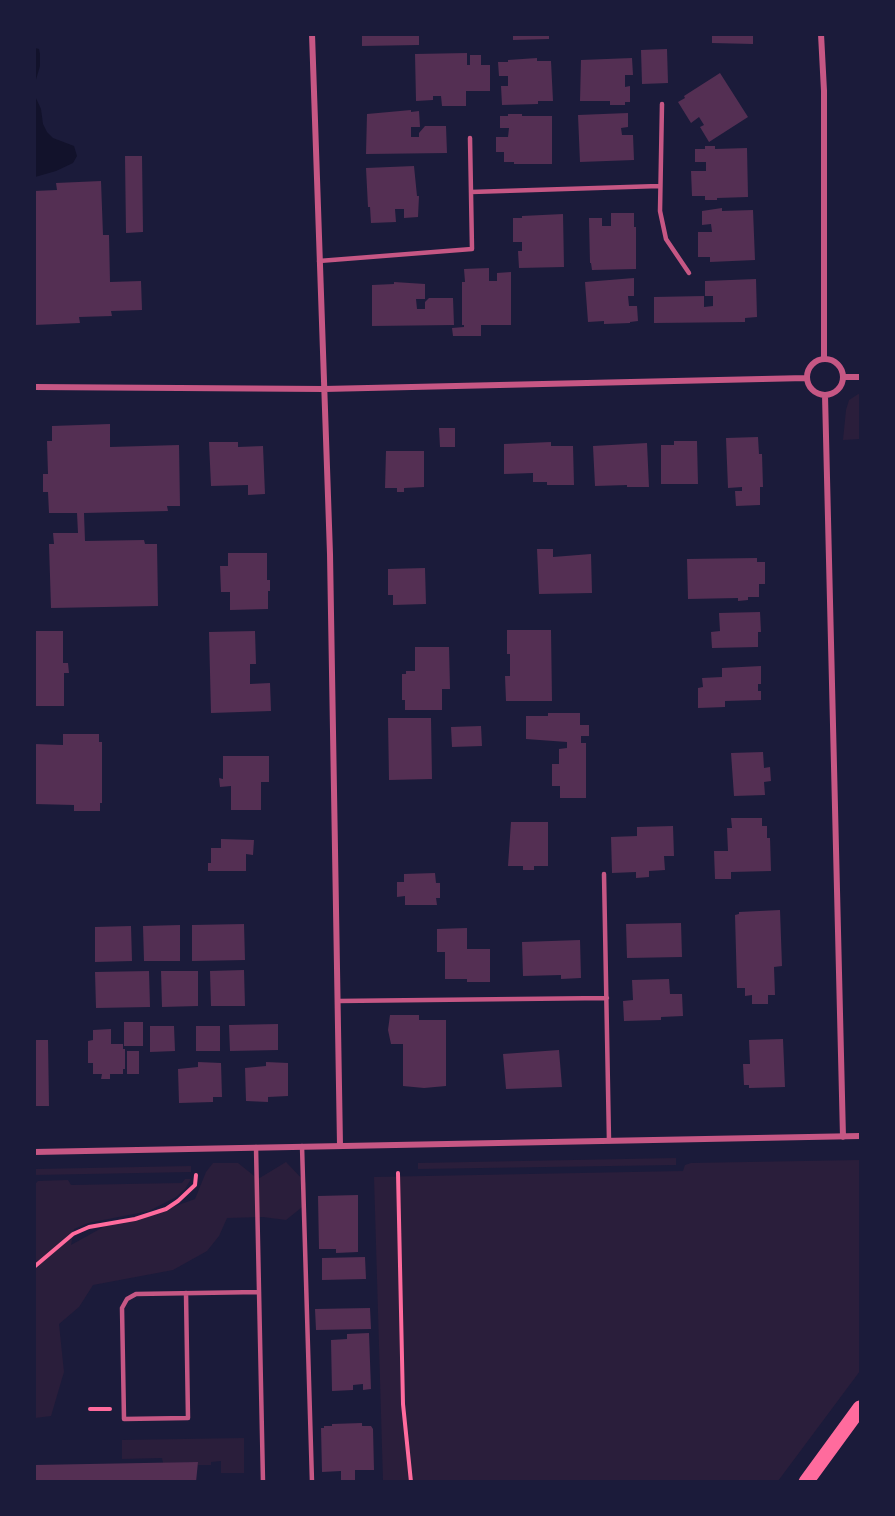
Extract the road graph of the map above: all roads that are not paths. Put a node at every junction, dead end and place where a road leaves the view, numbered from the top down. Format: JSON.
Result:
{"nodes":[{"id":1,"x":312,"y":34,"type":"edge"},
{"id":2,"x":821,"y":34,"type":"edge"},
{"id":3,"x":662,"y":104,"type":"dead end"},
{"id":4,"x":470,"y":138,"type":"dead end"},
{"id":5,"x":659,"y":186,"type":"junction"},
{"id":6,"x":471,"y":192,"type":"junction"},
{"id":7,"x":319,"y":261,"type":"junction"},
{"id":8,"x":689,"y":273,"type":"dead end"},
{"id":9,"x":824,"y":359,"type":"junction"},
{"id":10,"x":843,"y":377,"type":"junction"},
{"id":11,"x":861,"y":377,"type":"edge"},
{"id":12,"x":807,"y":378,"type":"junction"},
{"id":13,"x":34,"y":387,"type":"edge"},
{"id":14,"x":324,"y":388,"type":"junction"},
{"id":15,"x":825,"y":395,"type":"junction"},
{"id":16,"x":604,"y":874,"type":"dead end"},
{"id":17,"x":607,"y":998,"type":"junction"},
{"id":18,"x":338,"y":1001,"type":"junction"},
{"id":19,"x":861,"y":1136,"type":"edge"},
{"id":20,"x":843,"y":1137,"type":"junction"},
{"id":21,"x":609,"y":1141,"type":"junction"},
{"id":22,"x":340,"y":1145,"type":"junction"},
{"id":23,"x":302,"y":1146,"type":"junction"},
{"id":24,"x":256,"y":1147,"type":"junction"},
{"id":25,"x":34,"y":1152,"type":"edge"},
{"id":26,"x":259,"y":1292,"type":"junction"},
{"id":27,"x":186,"y":1293,"type":"junction"},
{"id":28,"x":861,"y":1408,"type":"edge"},
{"id":29,"x":263,"y":1482,"type":"edge"},
{"id":30,"x":312,"y":1482,"type":"edge"},
{"id":31,"x":806,"y":1482,"type":"edge"}],
"edges":[{"from":1,"to":7,"type":"street"},
{"from":2,"to":9,"type":"street"},
{"from":3,"to":5,"type":"lane"},
{"from":4,"to":6,"type":"lane"},
{"from":5,"to":6,"type":"lane"},
{"from":5,"to":8,"type":"lane"},
{"from":6,"to":7,"type":"lane"},
{"from":7,"to":14,"type":"street"},
{"from":9,"to":10,"type":"street"},
{"from":9,"to":12,"type":"street"},
{"from":10,"to":11,"type":"street"},
{"from":10,"to":15,"type":"street"},
{"from":12,"to":14,"type":"street"},
{"from":12,"to":15,"type":"street"},
{"from":13,"to":14,"type":"street"},
{"from":14,"to":18,"type":"street"},
{"from":15,"to":20,"type":"street"},
{"from":16,"to":17,"type":"lane"},
{"from":17,"to":18,"type":"lane"},
{"from":17,"to":21,"type":"lane"},
{"from":18,"to":22,"type":"street"},
{"from":19,"to":20,"type":"street"},
{"from":20,"to":21,"type":"street"},
{"from":21,"to":22,"type":"street"},
{"from":22,"to":23,"type":"street"},
{"from":23,"to":24,"type":"street"},
{"from":23,"to":30,"type":"lane"},
{"from":24,"to":25,"type":"street"},
{"from":24,"to":26,"type":"lane"},
{"from":26,"to":27,"type":"lane"},
{"from":26,"to":29,"type":"lane"},
{"from":27,"to":27,"type":"lane"},
{"from":28,"to":31,"type":"main road"}]}
